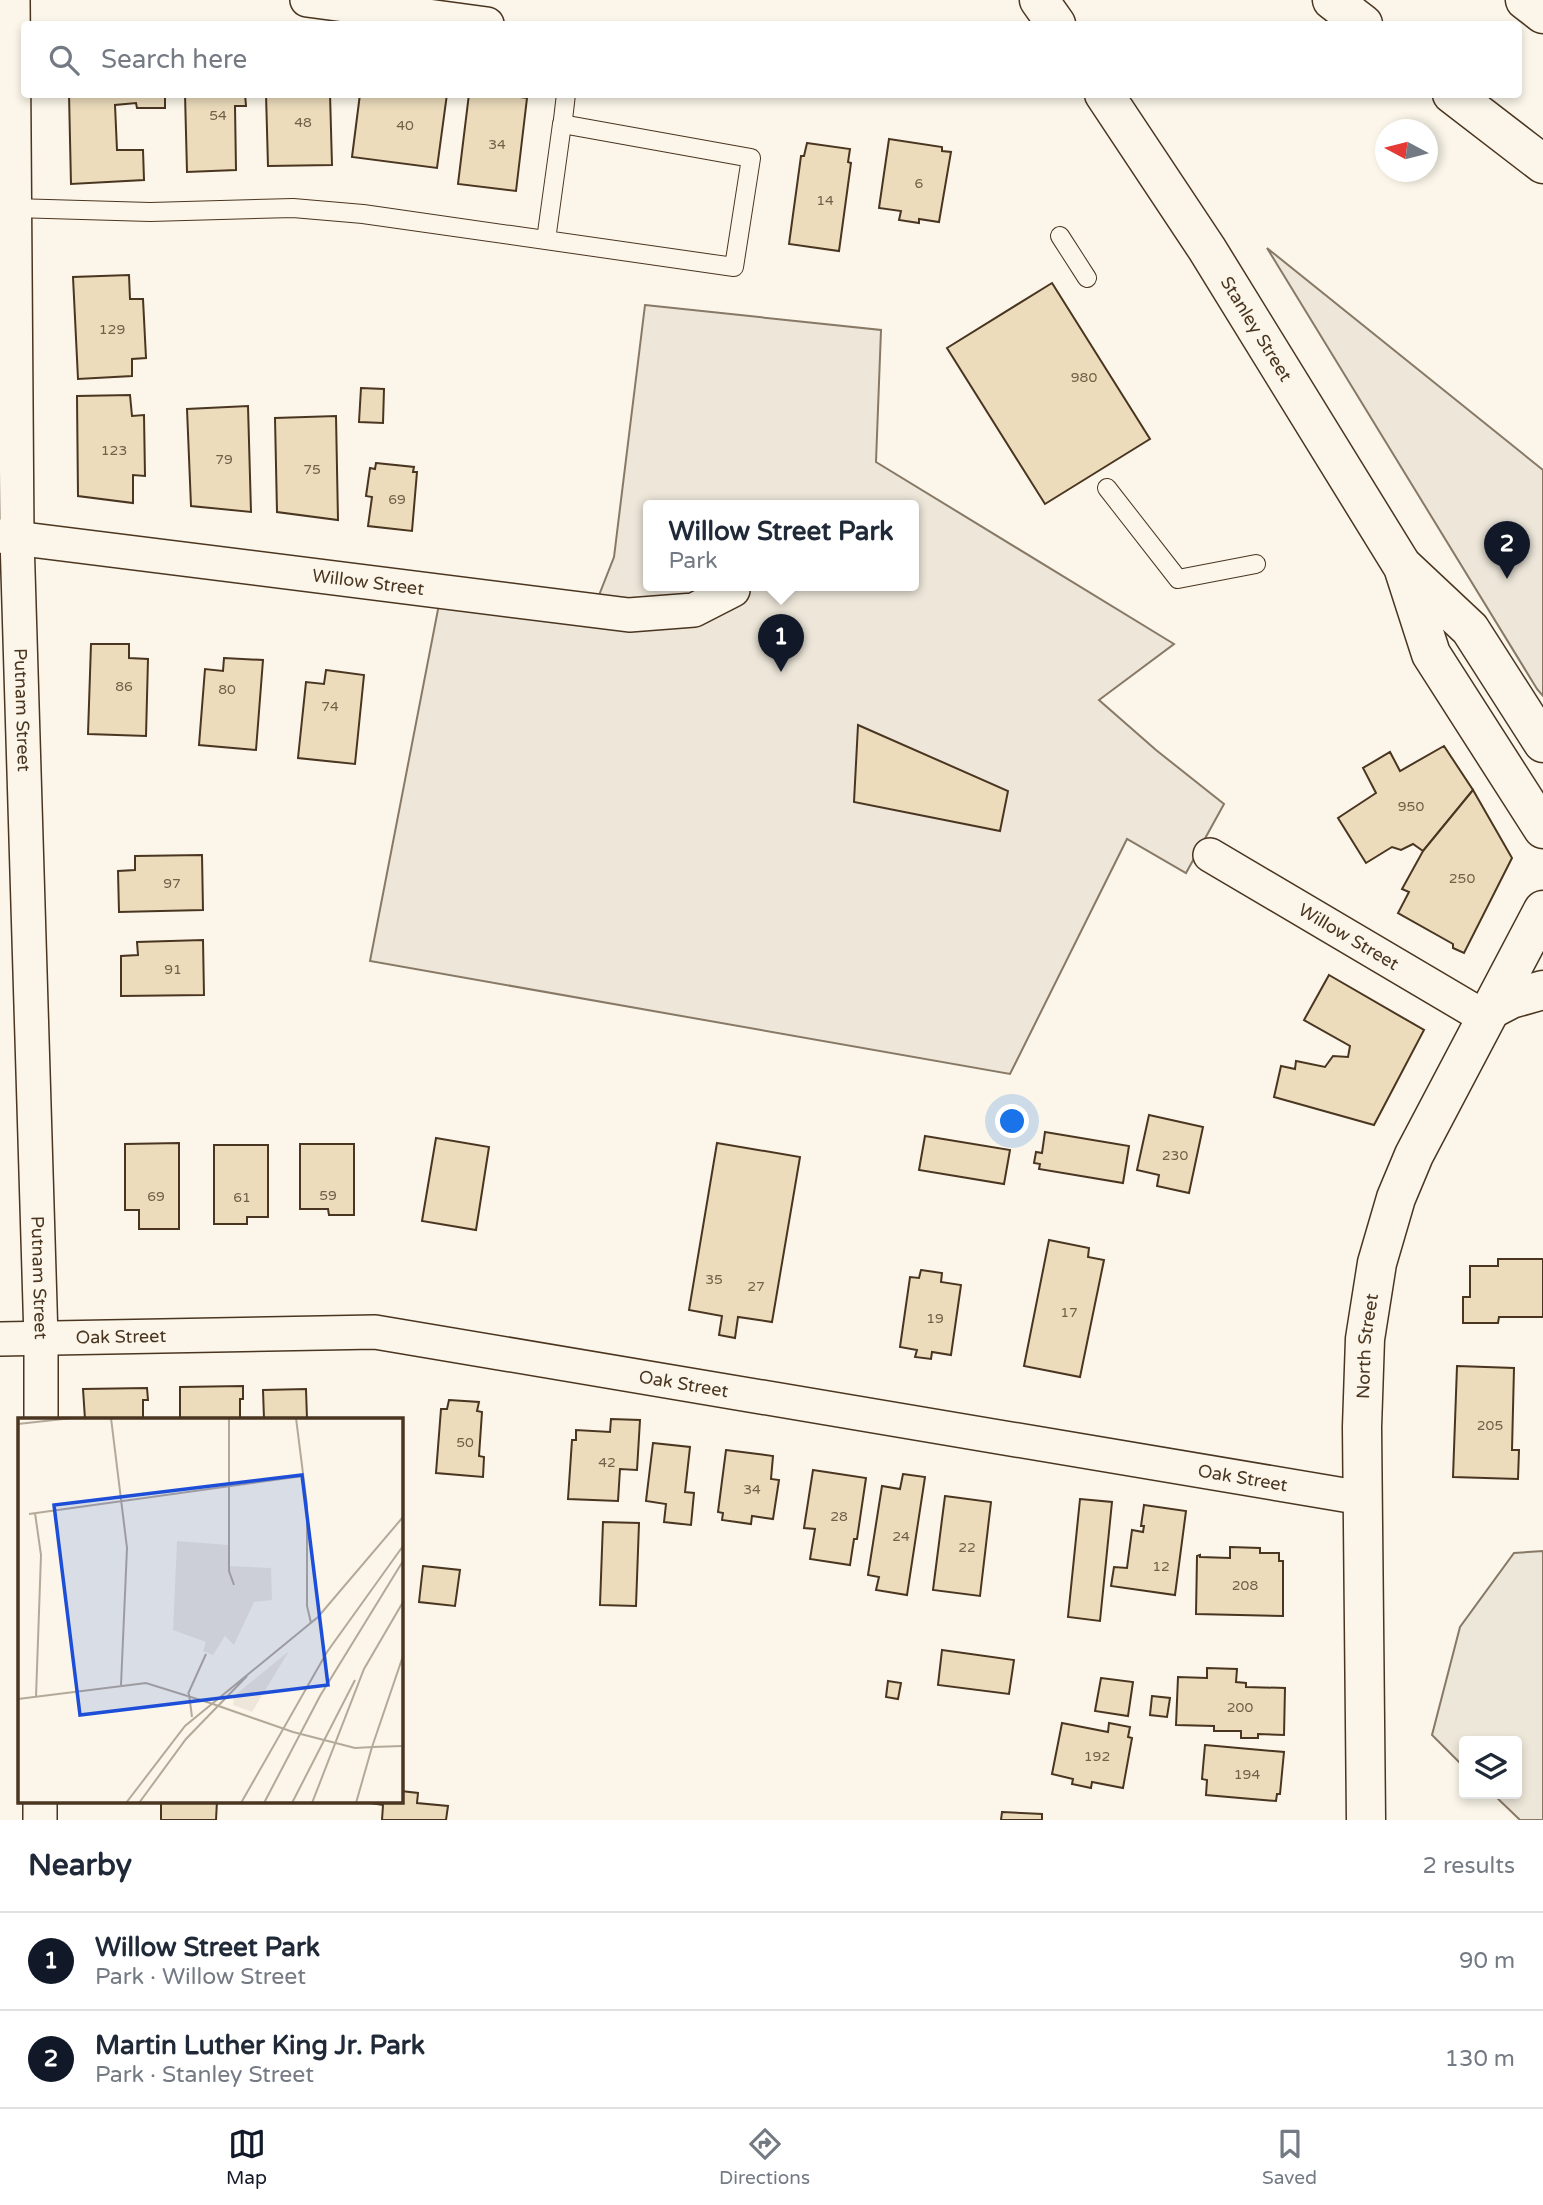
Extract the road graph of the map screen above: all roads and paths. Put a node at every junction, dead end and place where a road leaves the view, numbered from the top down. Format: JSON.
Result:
{"nodes":[{"id":1,"x":13,"y":0,"type":"edge"},
{"id":2,"x":307,"y":0,"type":"edge"},
{"id":3,"x":1039,"y":0,"type":"edge"},
{"id":4,"x":1332,"y":0,"type":"edge"},
{"id":5,"x":1525,"y":0,"type":"edge"},
{"id":6,"x":1543,"y":14,"type":"edge"},
{"id":7,"x":464,"y":21,"type":"edge"},
{"id":8,"x":1054,"y":21,"type":"edge"},
{"id":9,"x":1359,"y":21,"type":"edge"},
{"id":10,"x":566,"y":98,"type":"edge"},
{"id":11,"x":1107,"y":98,"type":"edge"},
{"id":12,"x":1457,"y":98,"type":"edge"},
{"id":13,"x":562,"y":128,"type":"junction"},
{"id":14,"x":1543,"y":164,"type":"edge"},
{"id":15,"x":14,"y":208,"type":"junction"},
{"id":16,"x":1060,"y":236,"type":"dead end"},
{"id":17,"x":546,"y":240,"type":"junction"},
{"id":18,"x":1087,"y":278,"type":"dead end"},
{"id":19,"x":1107,"y":488,"type":"dead end"},
{"id":20,"x":8,"y":537,"type":"edge"},
{"id":21,"x":1255,"y":564,"type":"dead end"},
{"id":22,"x":1404,"y":567,"type":"junction"},
{"id":23,"x":731,"y":591,"type":"edge"},
{"id":24,"x":1543,"y":743,"type":"edge"},
{"id":25,"x":1543,"y":829,"type":"edge"},
{"id":26,"x":1210,"y":855,"type":"dead end"},
{"id":27,"x":1543,"y":910,"type":"edge"},
{"id":28,"x":1543,"y":990,"type":"edge"},
{"id":29,"x":1488,"y":1014,"type":"junction"},
{"id":30,"x":0,"y":1339,"type":"edge"},
{"id":31,"x":41,"y":1339,"type":"junction"},
{"id":32,"x":41,"y":1418,"type":"edge"},
{"id":33,"x":1362,"y":1498,"type":"junction"},
{"id":34,"x":40,"y":1802,"type":"edge"},
{"id":35,"x":40,"y":1820,"type":"edge"},
{"id":36,"x":1366,"y":1820,"type":"edge"}],
"edges":[{"from":1,"to":15,"type":"street","name":"Putnam Street"},
{"from":2,"to":7,"type":"street"},
{"from":3,"to":8,"type":"main road"},
{"from":4,"to":9,"type":"main road"},
{"from":5,"to":6,"type":"main road"},
{"from":10,"to":13,"type":"lane"},
{"from":11,"to":22,"type":"main road","name":"Stanley Street"},
{"from":12,"to":14,"type":"main road"},
{"from":13,"to":17,"type":"lane"},
{"from":13,"to":17,"type":"lane"},
{"from":15,"to":17,"type":"lane"},
{"from":15,"to":20,"type":"street","name":"Putnam Street"},
{"from":16,"to":18,"type":"lane"},
{"from":19,"to":21,"type":"lane"},
{"from":20,"to":23,"type":"street","name":"Willow Street"},
{"from":20,"to":31,"type":"street","name":"Putnam Street"},
{"from":22,"to":24,"type":"main road","name":"Stanley Street"},
{"from":22,"to":25,"type":"main road","name":"Stanley Street"},
{"from":26,"to":29,"type":"street","name":"Willow Street"},
{"from":27,"to":29,"type":"main road","name":"North Street"},
{"from":28,"to":29,"type":"main road"},
{"from":29,"to":33,"type":"main road","name":"North Street"},
{"from":30,"to":31,"type":"street","name":"Oak Street"},
{"from":31,"to":32,"type":"street","name":"Putnam Street"},
{"from":31,"to":33,"type":"street","name":"Oak Street"},
{"from":33,"to":36,"type":"main road","name":"North Street"},
{"from":34,"to":35,"type":"street"}]}
